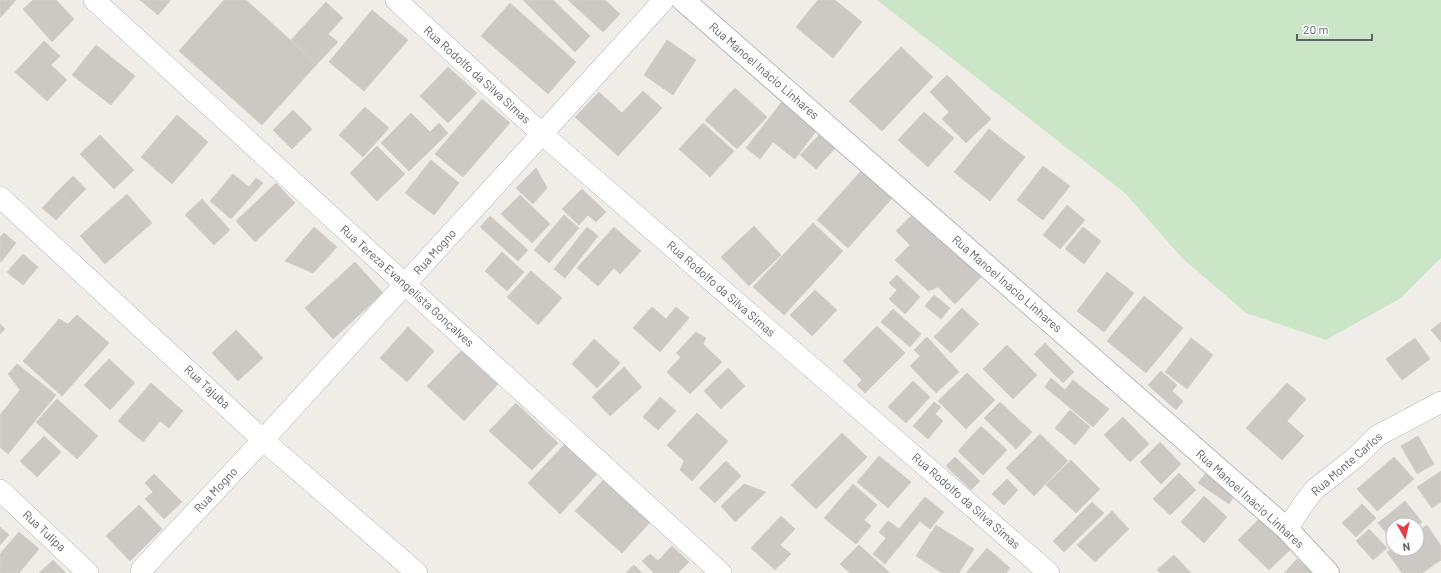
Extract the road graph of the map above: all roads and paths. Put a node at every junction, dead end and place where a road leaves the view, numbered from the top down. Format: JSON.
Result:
{"nodes":[{"id":1,"x":94,"y":0,"type":"edge"},
{"id":2,"x":396,"y":0,"type":"edge"},
{"id":3,"x":664,"y":0,"type":"edge"},
{"id":4,"x":683,"y":0,"type":"edge"},
{"id":5,"x":542,"y":134,"type":"junction"},
{"id":6,"x":0,"y":197,"type":"edge"},
{"id":7,"x":405,"y":284,"type":"junction"},
{"id":8,"x":1441,"y":402,"type":"edge"},
{"id":9,"x":263,"y":440,"type":"junction"},
{"id":10,"x":0,"y":490,"type":"edge"},
{"id":11,"x":1286,"y":529,"type":"junction"},
{"id":12,"x":88,"y":573,"type":"edge"},
{"id":13,"x":141,"y":573,"type":"edge"},
{"id":14,"x":417,"y":573,"type":"edge"},
{"id":15,"x":721,"y":573,"type":"edge"},
{"id":16,"x":1049,"y":573,"type":"edge"},
{"id":17,"x":1328,"y":573,"type":"edge"}],
"edges":[{"from":1,"to":7,"type":"street","name":"Rua Tereza Evangelista Gonçalves"},
{"from":2,"to":5,"type":"street","name":"Rua Rodolfo da Silva Simas"},
{"from":3,"to":5,"type":"street","name":"Rua Mogno"},
{"from":4,"to":11,"type":"main road","name":"Rua Manoel Inácio Linhares"},
{"from":5,"to":7,"type":"street","name":"Rua Mogno"},
{"from":5,"to":16,"type":"street","name":"Rua Rodolfo da Silva Simas"},
{"from":6,"to":9,"type":"street","name":"Rua Tajuba"},
{"from":7,"to":9,"type":"street","name":"Rua Mogno"},
{"from":7,"to":15,"type":"street","name":"Rua Tereza Evangelista Gonçalves"},
{"from":8,"to":11,"type":"street","name":"Rua Monte Carlos"},
{"from":9,"to":13,"type":"street","name":"Rua Mogno"},
{"from":9,"to":14,"type":"street","name":"Rua Tajuba"},
{"from":10,"to":12,"type":"street","name":"Rua Tulipa"},
{"from":11,"to":17,"type":"main road","name":"Rua Manoel Inácio Linhares"}]}
